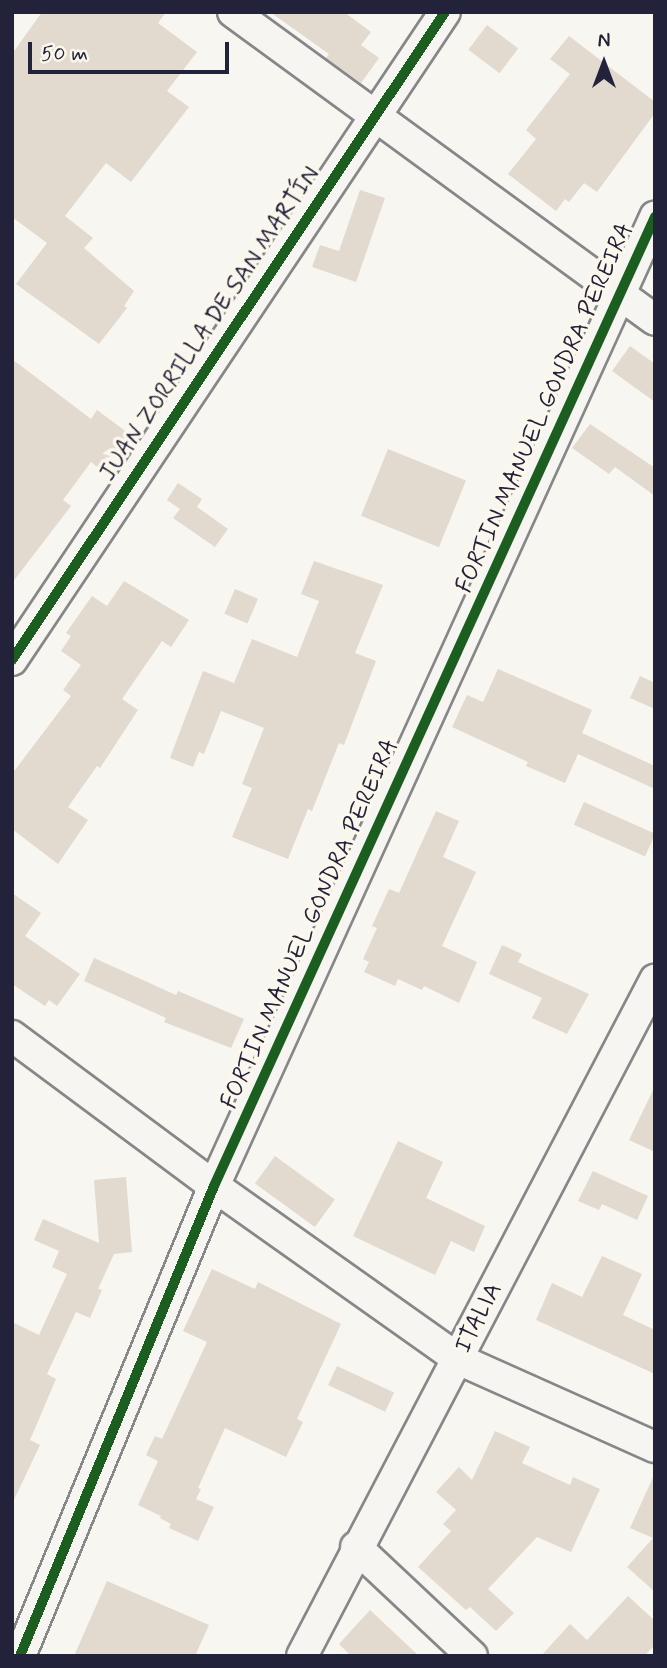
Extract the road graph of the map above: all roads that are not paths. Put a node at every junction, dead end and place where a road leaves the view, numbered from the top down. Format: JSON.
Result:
{"nodes":[{"id":1,"x":233,"y":12,"type":"edge"},
{"id":2,"x":445,"y":12,"type":"edge"},
{"id":3,"x":372,"y":117,"type":"junction"},
{"id":4,"x":655,"y":217,"type":"edge"},
{"id":5,"x":619,"y":297,"type":"junction"},
{"id":6,"x":655,"y":320,"type":"edge"},
{"id":7,"x":12,"y":660,"type":"edge"},
{"id":8,"x":655,"y":980,"type":"edge"},
{"id":9,"x":12,"y":1036,"type":"edge"},
{"id":10,"x":214,"y":1186,"type":"junction"},
{"id":11,"x":458,"y":1359,"type":"junction"},
{"id":12,"x":655,"y":1447,"type":"edge"},
{"id":13,"x":356,"y":1547,"type":"junction"},
{"id":14,"x":20,"y":1656,"type":"edge"},
{"id":15,"x":302,"y":1656,"type":"edge"},
{"id":16,"x":472,"y":1656,"type":"edge"}],
"edges":[{"from":1,"to":3,"type":"street"},
{"from":2,"to":3,"type":"street","name":"JUAN ZORRILLA DE SAN MARTÍN"},
{"from":3,"to":5,"type":"street"},
{"from":3,"to":7,"type":"street","name":"JUAN ZORRILLA DE SAN MARTÍN"},
{"from":4,"to":5,"type":"street","name":"FORTIN MANUEL GONDRA PEREIRA"},
{"from":5,"to":6,"type":"street"},
{"from":5,"to":10,"type":"street","name":"FORTIN MANUEL GONDRA PEREIRA"},
{"from":8,"to":11,"type":"street","name":"ITALIA"},
{"from":9,"to":10,"type":"street"},
{"from":10,"to":11,"type":"street"},
{"from":10,"to":14,"type":"street","name":"FORTIN MANUEL GONDRA PEREIRA"},
{"from":11,"to":12,"type":"street"},
{"from":11,"to":13,"type":"street","name":"ITALIA"},
{"from":13,"to":15,"type":"street","name":"ITALIA"},
{"from":13,"to":16,"type":"street"}]}
